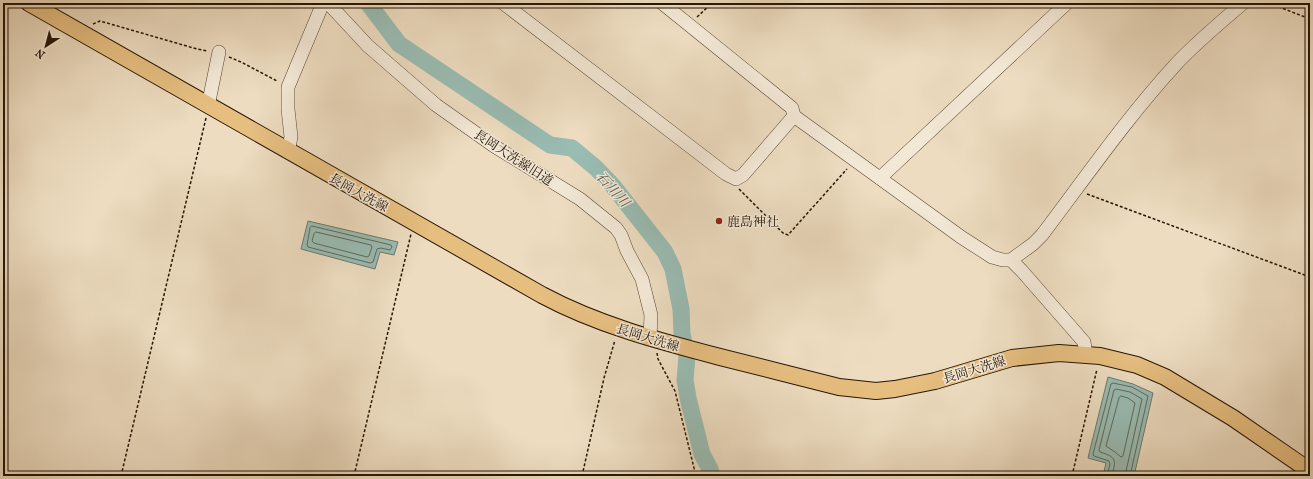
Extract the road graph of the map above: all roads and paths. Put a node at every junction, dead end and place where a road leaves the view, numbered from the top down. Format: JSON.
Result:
{"nodes":[{"id":1,"x":4,"y":3,"type":"edge"},
{"id":2,"x":28,"y":3,"type":"edge"},
{"id":3,"x":322,"y":3,"type":"edge"},
{"id":4,"x":328,"y":3,"type":"edge"},
{"id":5,"x":504,"y":3,"type":"edge"},
{"id":6,"x":662,"y":3,"type":"edge"},
{"id":7,"x":712,"y":3,"type":"edge"},
{"id":8,"x":1067,"y":3,"type":"edge"},
{"id":9,"x":1244,"y":3,"type":"edge"},
{"id":10,"x":1269,"y":3,"type":"edge"},
{"id":11,"x":3,"y":8,"type":"edge"},
{"id":12,"x":1310,"y":19,"type":"edge"},
{"id":13,"x":689,"y":24,"type":"junction"},
{"id":14,"x":81,"y":33,"type":"junction"},
{"id":15,"x":219,"y":52,"type":"junction"},
{"id":16,"x":288,"y":87,"type":"junction"},
{"id":17,"x":208,"y":106,"type":"junction"},
{"id":18,"x":794,"y":116,"type":"junction"},
{"id":19,"x":288,"y":152,"type":"junction"},
{"id":20,"x":855,"y":160,"type":"junction"},
{"id":21,"x":880,"y":178,"type":"junction"},
{"id":22,"x":736,"y":179,"type":"junction"},
{"id":23,"x":1085,"y":193,"type":"dead end"},
{"id":24,"x":415,"y":223,"type":"junction"},
{"id":25,"x":1016,"y":265,"type":"junction"},
{"id":26,"x":1310,"y":277,"type":"edge"},
{"id":27,"x":618,"y":328,"type":"junction"},
{"id":28,"x":655,"y":340,"type":"junction"},
{"id":29,"x":1093,"y":355,"type":"junction"},
{"id":30,"x":1310,"y":471,"type":"edge"},
{"id":31,"x":3,"y":475,"type":"edge"},
{"id":32,"x":6,"y":476,"type":"edge"},
{"id":33,"x":121,"y":476,"type":"edge"},
{"id":34,"x":354,"y":476,"type":"edge"},
{"id":35,"x":582,"y":476,"type":"edge"},
{"id":36,"x":696,"y":476,"type":"edge"},
{"id":37,"x":1072,"y":476,"type":"edge"}],
"edges":[{"from":1,"to":11,"type":"path"},
{"from":2,"to":14,"type":"main road","name":"長岡大洗線"},
{"from":3,"to":16,"type":"street"},
{"from":4,"to":28,"type":"street","name":"長岡大洗線旧道"},
{"from":5,"to":22,"type":"street"},
{"from":6,"to":13,"type":"street"},
{"from":7,"to":13,"type":"path"},
{"from":8,"to":21,"type":"street"},
{"from":9,"to":25,"type":"street"},
{"from":10,"to":12,"type":"path"},
{"from":13,"to":18,"type":"street"},
{"from":14,"to":15,"type":"path"},
{"from":14,"to":17,"type":"main road","name":"長岡大洗線"},
{"from":15,"to":16,"type":"path"},
{"from":15,"to":17,"type":"street"},
{"from":16,"to":19,"type":"street"},
{"from":17,"to":19,"type":"main road","name":"長岡大洗線"},
{"from":17,"to":33,"type":"path"},
{"from":18,"to":20,"type":"street"},
{"from":18,"to":22,"type":"street"},
{"from":19,"to":24,"type":"main road","name":"長岡大洗線"},
{"from":20,"to":21,"type":"street"},
{"from":20,"to":22,"type":"path"},
{"from":21,"to":25,"type":"street"},
{"from":23,"to":26,"type":"path"},
{"from":24,"to":27,"type":"main road","name":"長岡大洗線"},
{"from":24,"to":34,"type":"path"},
{"from":25,"to":29,"type":"street"},
{"from":27,"to":28,"type":"main road","name":"長岡大洗線"},
{"from":27,"to":35,"type":"path"},
{"from":28,"to":29,"type":"main road","name":"長岡大洗線"},
{"from":28,"to":36,"type":"path"},
{"from":29,"to":30,"type":"main road","name":"長岡大洗線"},
{"from":29,"to":37,"type":"path"},
{"from":31,"to":32,"type":"path"}]}
